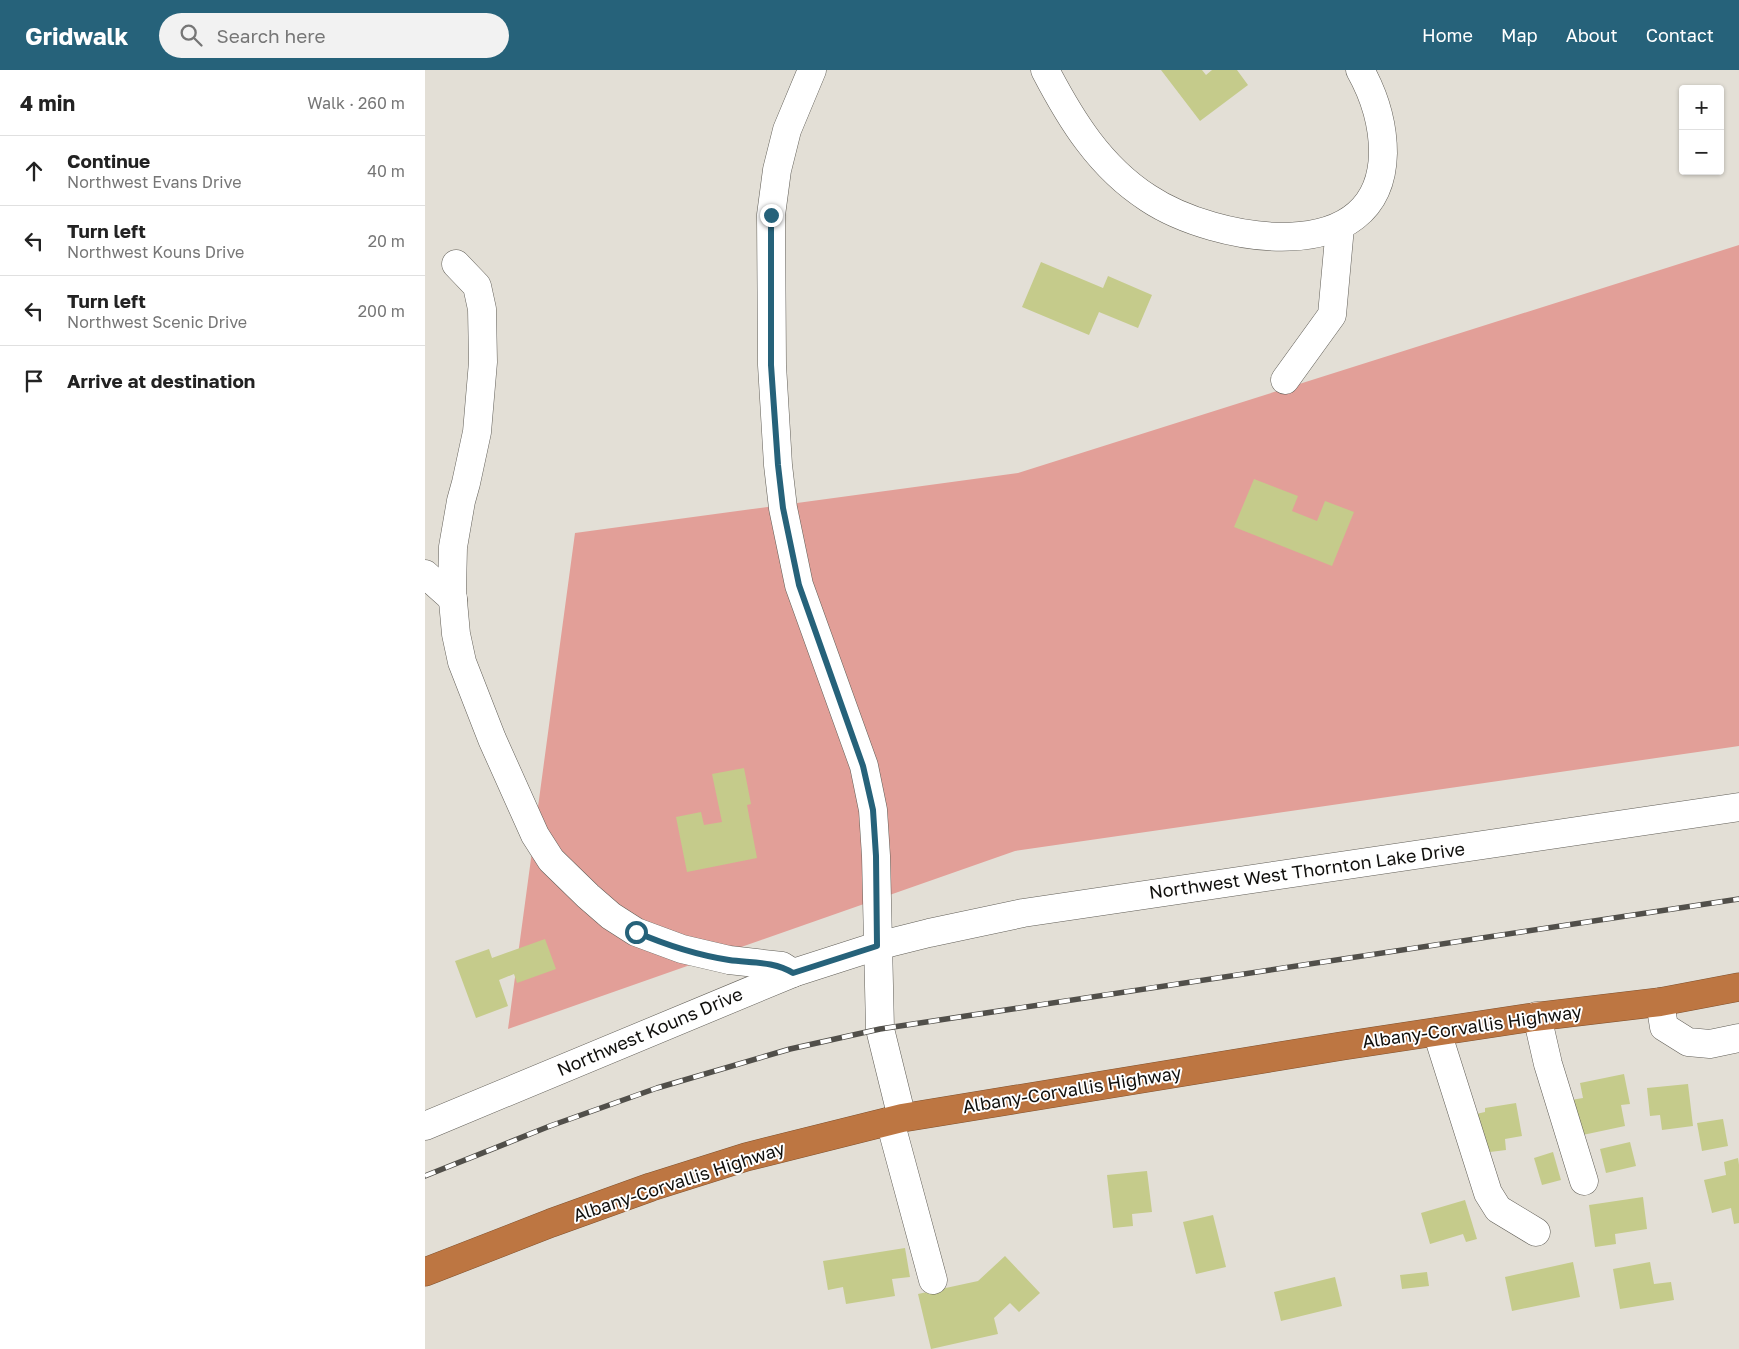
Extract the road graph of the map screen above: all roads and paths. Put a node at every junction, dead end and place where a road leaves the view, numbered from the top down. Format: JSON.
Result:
{"nodes":[{"id":1,"x":812,"y":70,"type":"edge"},
{"id":2,"x":1045,"y":70,"type":"edge"},
{"id":3,"x":1360,"y":70,"type":"edge"},
{"id":4,"x":1340,"y":226,"type":"junction"},
{"id":5,"x":456,"y":264,"type":"dead end"},
{"id":6,"x":1285,"y":380,"type":"dead end"},
{"id":7,"x":425,"y":574,"type":"edge"},
{"id":8,"x":453,"y":599,"type":"junction"},
{"id":9,"x":1739,"y":807,"type":"edge"},
{"id":10,"x":877,"y":946,"type":"junction"},
{"id":11,"x":793,"y":973,"type":"junction"},
{"id":12,"x":1739,"y":987,"type":"edge"},
{"id":13,"x":1660,"y":1002,"type":"junction"},
{"id":14,"x":1537,"y":1016,"type":"junction"},
{"id":15,"x":1437,"y":1032,"type":"junction"},
{"id":16,"x":1739,"y":1038,"type":"edge"},
{"id":17,"x":896,"y":1120,"type":"junction"},
{"id":18,"x":425,"y":1126,"type":"edge"},
{"id":19,"x":1584,"y":1181,"type":"dead end"},
{"id":20,"x":1536,"y":1232,"type":"dead end"},
{"id":21,"x":425,"y":1272,"type":"edge"},
{"id":22,"x":933,"y":1280,"type":"dead end"}],
"edges":[{"from":1,"to":10,"type":"street"},
{"from":2,"to":4,"type":"street"},
{"from":3,"to":4,"type":"street"},
{"from":4,"to":6,"type":"street"},
{"from":5,"to":8,"type":"street"},
{"from":7,"to":8,"type":"street"},
{"from":8,"to":11,"type":"street"},
{"from":9,"to":10,"type":"street","name":"Northwest West Thornton Lake Drive"},
{"from":10,"to":11,"type":"street","name":"Northwest Kouns Drive"},
{"from":10,"to":17,"type":"street"},
{"from":11,"to":18,"type":"street","name":"Northwest Kouns Drive"},
{"from":12,"to":13,"type":"highway","name":"Albany-Corvallis Highway"},
{"from":13,"to":14,"type":"highway","name":"Albany-Corvallis Highway"},
{"from":13,"to":16,"type":"street"},
{"from":14,"to":15,"type":"highway","name":"Albany-Corvallis Highway"},
{"from":14,"to":19,"type":"street"},
{"from":15,"to":17,"type":"highway","name":"Albany-Corvallis Highway"},
{"from":15,"to":20,"type":"street"},
{"from":17,"to":21,"type":"highway","name":"Albany-Corvallis Highway"},
{"from":17,"to":22,"type":"street"}]}
